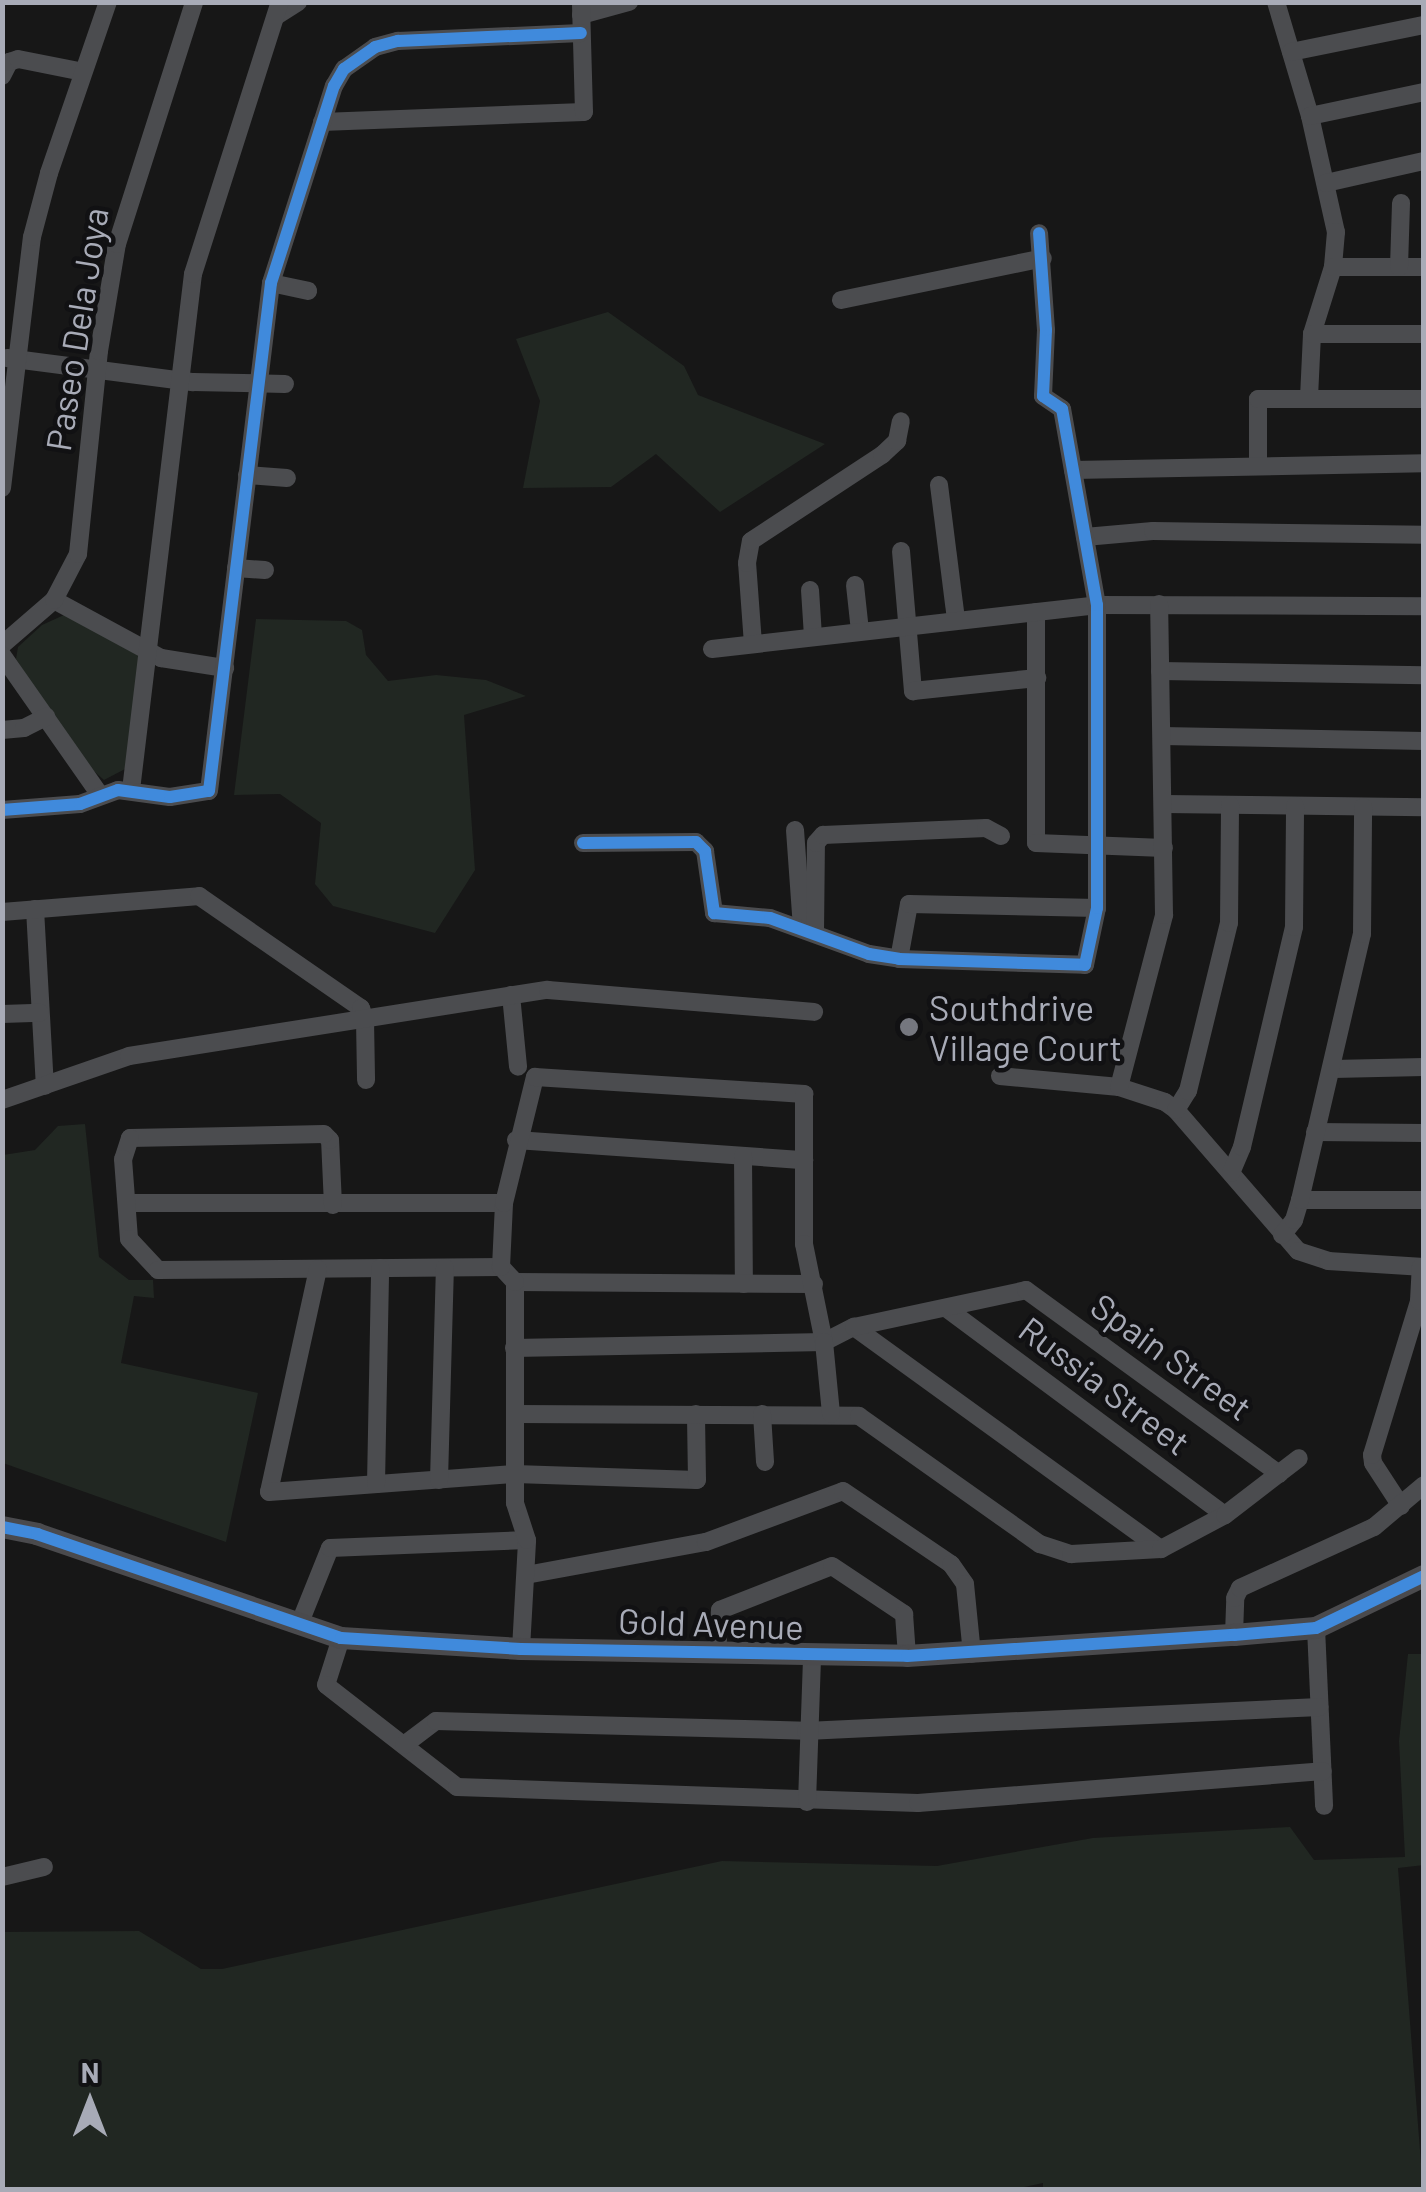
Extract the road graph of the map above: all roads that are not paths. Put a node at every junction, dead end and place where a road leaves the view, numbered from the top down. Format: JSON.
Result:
{"nodes":[{"id":1,"x":108,"y":2,"type":"edge"},
{"id":2,"x":194,"y":2,"type":"edge"},
{"id":3,"x":298,"y":2,"type":"edge"},
{"id":4,"x":628,"y":2,"type":"edge"},
{"id":5,"x":1276,"y":2,"type":"edge"},
{"id":6,"x":278,"y":9,"type":"edge"},
{"id":7,"x":581,"y":17,"type":"edge"},
{"id":8,"x":1424,"y":25,"type":"edge"},
{"id":9,"x":1291,"y":52,"type":"junction"},
{"id":10,"x":83,"y":72,"type":"junction"},
{"id":11,"x":2,"y":76,"type":"edge"},
{"id":12,"x":1424,"y":92,"type":"edge"},
{"id":13,"x":1310,"y":116,"type":"junction"},
{"id":14,"x":322,"y":122,"type":"junction"},
{"id":15,"x":1424,"y":161,"type":"edge"},
{"id":16,"x":1326,"y":183,"type":"junction"},
{"id":17,"x":1401,"y":203,"type":"dead end"},
{"id":18,"x":1040,"y":232,"type":"dead end"},
{"id":19,"x":1044,"y":258,"type":"junction"},
{"id":20,"x":1333,"y":267,"type":"junction"},
{"id":21,"x":1399,"y":267,"type":"junction"},
{"id":22,"x":1424,"y":267,"type":"edge"},
{"id":23,"x":272,"y":283,"type":"junction"},
{"id":24,"x":308,"y":290,"type":"dead end"},
{"id":25,"x":841,"y":300,"type":"dead end"},
{"id":26,"x":1312,"y":334,"type":"junction"},
{"id":27,"x":1424,"y":334,"type":"edge"},
{"id":28,"x":8,"y":358,"type":"edge"},
{"id":29,"x":97,"y":369,"type":"junction"},
{"id":30,"x":178,"y":380,"type":"junction"},
{"id":31,"x":257,"y":382,"type":"junction"},
{"id":32,"x":284,"y":384,"type":"dead end"},
{"id":33,"x":1309,"y":398,"type":"junction"},
{"id":34,"x":1424,"y":399,"type":"edge"},
{"id":35,"x":901,"y":421,"type":"dead end"},
{"id":36,"x":1424,"y":464,"type":"edge"},
{"id":37,"x":1258,"y":465,"type":"junction"},
{"id":38,"x":1073,"y":470,"type":"junction"},
{"id":39,"x":246,"y":474,"type":"junction"},
{"id":40,"x":287,"y":478,"type":"dead end"},
{"id":41,"x":939,"y":485,"type":"dead end"},
{"id":42,"x":2,"y":488,"type":"edge"},
{"id":43,"x":1424,"y":535,"type":"edge"},
{"id":44,"x":1084,"y":537,"type":"junction"},
{"id":45,"x":902,"y":551,"type":"dead end"},
{"id":46,"x":236,"y":568,"type":"junction"},
{"id":47,"x":265,"y":570,"type":"dead end"},
{"id":48,"x":855,"y":584,"type":"dead end"},
{"id":49,"x":810,"y":590,"type":"dead end"},
{"id":50,"x":54,"y":600,"type":"junction"},
{"id":51,"x":1159,"y":604,"type":"junction"},
{"id":52,"x":1097,"y":605,"type":"junction"},
{"id":53,"x":1424,"y":606,"type":"edge"},
{"id":54,"x":1036,"y":612,"type":"junction"},
{"id":55,"x":956,"y":620,"type":"junction"},
{"id":56,"x":908,"y":625,"type":"junction"},
{"id":57,"x":860,"y":631,"type":"junction"},
{"id":58,"x":813,"y":638,"type":"junction"},
{"id":59,"x":753,"y":644,"type":"junction"},
{"id":60,"x":2,"y":645,"type":"edge"},
{"id":61,"x":712,"y":650,"type":"dead end"},
{"id":62,"x":150,"y":652,"type":"junction"},
{"id":63,"x":2,"y":656,"type":"edge"},
{"id":64,"x":225,"y":668,"type":"junction"},
{"id":65,"x":1160,"y":672,"type":"junction"},
{"id":66,"x":1424,"y":675,"type":"edge"},
{"id":67,"x":1037,"y":678,"type":"junction"},
{"id":68,"x":46,"y":717,"type":"junction"},
{"id":69,"x":2,"y":730,"type":"edge"},
{"id":70,"x":1162,"y":736,"type":"junction"},
{"id":71,"x":1424,"y":741,"type":"edge"},
{"id":72,"x":131,"y":790,"type":"junction"},
{"id":73,"x":100,"y":795,"type":"junction"},
{"id":74,"x":1164,"y":804,"type":"junction"},
{"id":75,"x":1230,"y":805,"type":"junction"},
{"id":76,"x":1295,"y":806,"type":"junction"},
{"id":77,"x":1364,"y":806,"type":"junction"},
{"id":78,"x":1424,"y":807,"type":"edge"},
{"id":79,"x":2,"y":810,"type":"edge"},
{"id":80,"x":795,"y":830,"type":"dead end"},
{"id":81,"x":1001,"y":836,"type":"dead end"},
{"id":82,"x":583,"y":844,"type":"dead end"},
{"id":83,"x":1097,"y":845,"type":"junction"},
{"id":84,"x":1164,"y":848,"type":"junction"},
{"id":85,"x":1097,"y":908,"type":"junction"},
{"id":86,"x":35,"y":909,"type":"junction"},
{"id":87,"x":2,"y":912,"type":"edge"},
{"id":88,"x":808,"y":930,"type":"junction"},
{"id":89,"x":899,"y":959,"type":"junction"},
{"id":90,"x":510,"y":995,"type":"junction"},
{"id":91,"x":40,"y":1012,"type":"junction"},
{"id":92,"x":814,"y":1012,"type":"dead end"},
{"id":93,"x":2,"y":1014,"type":"edge"},
{"id":94,"x":365,"y":1020,"type":"junction"},
{"id":95,"x":518,"y":1067,"type":"dead end"},
{"id":96,"x":1424,"y":1067,"type":"edge"},
{"id":97,"x":1334,"y":1069,"type":"junction"},
{"id":98,"x":1000,"y":1076,"type":"dead end"},
{"id":99,"x":366,"y":1080,"type":"dead end"},
{"id":100,"x":45,"y":1086,"type":"junction"},
{"id":101,"x":1119,"y":1087,"type":"junction"},
{"id":102,"x":2,"y":1100,"type":"edge"},
{"id":103,"x":1176,"y":1110,"type":"junction"},
{"id":104,"x":1315,"y":1132,"type":"junction"},
{"id":105,"x":1424,"y":1133,"type":"edge"},
{"id":106,"x":516,"y":1140,"type":"junction"},
{"id":107,"x":742,"y":1156,"type":"junction"},
{"id":108,"x":804,"y":1160,"type":"junction"},
{"id":109,"x":1231,"y":1173,"type":"junction"},
{"id":110,"x":1300,"y":1200,"type":"junction"},
{"id":111,"x":1424,"y":1200,"type":"edge"},
{"id":112,"x":504,"y":1202,"type":"junction"},
{"id":113,"x":127,"y":1203,"type":"junction"},
{"id":114,"x":333,"y":1205,"type":"junction"},
{"id":115,"x":1282,"y":1235,"type":"junction"},
{"id":116,"x":501,"y":1267,"type":"junction"},
{"id":117,"x":380,"y":1268,"type":"junction"},
{"id":118,"x":445,"y":1268,"type":"junction"},
{"id":119,"x":1422,"y":1268,"type":"edge"},
{"id":120,"x":318,"y":1269,"type":"junction"},
{"id":121,"x":514,"y":1282,"type":"junction"},
{"id":122,"x":744,"y":1284,"type":"junction"},
{"id":123,"x":814,"y":1284,"type":"junction"},
{"id":124,"x":946,"y":1308,"type":"junction"},
{"id":125,"x":854,"y":1327,"type":"junction"},
{"id":126,"x":824,"y":1342,"type":"junction"},
{"id":127,"x":514,"y":1348,"type":"junction"},
{"id":128,"x":514,"y":1414,"type":"junction"},
{"id":129,"x":696,"y":1414,"type":"junction"},
{"id":130,"x":762,"y":1414,"type":"junction"},
{"id":131,"x":832,"y":1414,"type":"junction"},
{"id":132,"x":1299,"y":1458,"type":"dead end"},
{"id":133,"x":764,"y":1462,"type":"dead end"},
{"id":134,"x":515,"y":1474,"type":"junction"},
{"id":135,"x":1279,"y":1474,"type":"junction"},
{"id":136,"x":439,"y":1480,"type":"junction"},
{"id":137,"x":376,"y":1484,"type":"junction"},
{"id":138,"x":1424,"y":1485,"type":"edge"},
{"id":139,"x":1402,"y":1506,"type":"junction"},
{"id":140,"x":1225,"y":1515,"type":"junction"},
{"id":141,"x":2,"y":1527,"type":"edge"},
{"id":142,"x":527,"y":1540,"type":"junction"},
{"id":143,"x":1161,"y":1549,"type":"junction"},
{"id":144,"x":526,"y":1575,"type":"junction"},
{"id":145,"x":1424,"y":1576,"type":"edge"},
{"id":146,"x":299,"y":1625,"type":"junction"},
{"id":147,"x":1316,"y":1628,"type":"junction"},
{"id":148,"x":1234,"y":1635,"type":"junction"},
{"id":149,"x":340,"y":1638,"type":"junction"},
{"id":150,"x":521,"y":1649,"type":"junction"},
{"id":151,"x":717,"y":1652,"type":"junction"},
{"id":152,"x":972,"y":1654,"type":"junction"},
{"id":153,"x":908,"y":1656,"type":"junction"},
{"id":154,"x":812,"y":1657,"type":"junction"},
{"id":155,"x":1319,"y":1707,"type":"junction"},
{"id":156,"x":806,"y":1731,"type":"junction"},
{"id":157,"x":404,"y":1745,"type":"junction"},
{"id":158,"x":1322,"y":1771,"type":"junction"},
{"id":159,"x":807,"y":1802,"type":"junction"},
{"id":160,"x":1324,"y":1806,"type":"dead end"},
{"id":161,"x":44,"y":1867,"type":"dead end"},
{"id":162,"x":2,"y":1876,"type":"edge"}],
"edges":[{"from":1,"to":10,"type":"street"},
{"from":2,"to":29,"type":"street","name":"Paseo Dela Joya"},
{"from":3,"to":6,"type":"street"},
{"from":4,"to":7,"type":"street"},
{"from":5,"to":9,"type":"street"},
{"from":6,"to":30,"type":"street"},
{"from":7,"to":14,"type":"street"},
{"from":7,"to":14,"type":"street"},
{"from":8,"to":9,"type":"street"},
{"from":9,"to":13,"type":"street"},
{"from":10,"to":11,"type":"street"},
{"from":10,"to":28,"type":"street"},
{"from":12,"to":13,"type":"street"},
{"from":13,"to":16,"type":"street"},
{"from":14,"to":23,"type":"street"},
{"from":15,"to":16,"type":"street"},
{"from":16,"to":20,"type":"street"},
{"from":17,"to":21,"type":"street"},
{"from":18,"to":19,"type":"street"},
{"from":19,"to":25,"type":"street"},
{"from":19,"to":38,"type":"street"},
{"from":20,"to":21,"type":"street"},
{"from":20,"to":26,"type":"street"},
{"from":21,"to":22,"type":"street"},
{"from":23,"to":24,"type":"street"},
{"from":23,"to":31,"type":"street"},
{"from":26,"to":27,"type":"street"},
{"from":26,"to":33,"type":"street"},
{"from":28,"to":29,"type":"street"},
{"from":28,"to":42,"type":"street"},
{"from":29,"to":30,"type":"street"},
{"from":29,"to":50,"type":"street","name":"Paseo Dela Joya"},
{"from":30,"to":31,"type":"street"},
{"from":30,"to":62,"type":"street"},
{"from":31,"to":32,"type":"street"},
{"from":31,"to":39,"type":"street"},
{"from":33,"to":34,"type":"street"},
{"from":33,"to":37,"type":"street"},
{"from":35,"to":59,"type":"street"},
{"from":36,"to":37,"type":"street"},
{"from":37,"to":38,"type":"street"},
{"from":38,"to":44,"type":"street"},
{"from":39,"to":40,"type":"street"},
{"from":39,"to":46,"type":"street"},
{"from":41,"to":55,"type":"street"},
{"from":43,"to":44,"type":"street"},
{"from":44,"to":52,"type":"street"},
{"from":45,"to":56,"type":"street"},
{"from":46,"to":47,"type":"street"},
{"from":46,"to":64,"type":"street"},
{"from":48,"to":57,"type":"street"},
{"from":49,"to":58,"type":"street"},
{"from":50,"to":60,"type":"street","name":"Paseo Dela Joya"},
{"from":50,"to":62,"type":"street"},
{"from":51,"to":52,"type":"street"},
{"from":51,"to":53,"type":"street"},
{"from":51,"to":65,"type":"street"},
{"from":52,"to":54,"type":"street"},
{"from":52,"to":83,"type":"street"},
{"from":54,"to":55,"type":"street"},
{"from":54,"to":67,"type":"street"},
{"from":55,"to":56,"type":"street"},
{"from":56,"to":57,"type":"street"},
{"from":56,"to":67,"type":"street"},
{"from":57,"to":58,"type":"street"},
{"from":58,"to":59,"type":"street"},
{"from":59,"to":61,"type":"street"},
{"from":62,"to":64,"type":"street"},
{"from":62,"to":72,"type":"street"},
{"from":63,"to":68,"type":"street"},
{"from":64,"to":72,"type":"street"},
{"from":65,"to":66,"type":"street"},
{"from":65,"to":70,"type":"street"},
{"from":67,"to":83,"type":"street"},
{"from":68,"to":69,"type":"street"},
{"from":68,"to":73,"type":"street"},
{"from":70,"to":71,"type":"street"},
{"from":70,"to":74,"type":"street"},
{"from":72,"to":73,"type":"street"},
{"from":73,"to":79,"type":"street"},
{"from":74,"to":75,"type":"street"},
{"from":74,"to":84,"type":"street"},
{"from":75,"to":76,"type":"street"},
{"from":75,"to":103,"type":"street"},
{"from":76,"to":77,"type":"street"},
{"from":76,"to":109,"type":"street"},
{"from":77,"to":78,"type":"street"},
{"from":77,"to":97,"type":"street"},
{"from":80,"to":88,"type":"street"},
{"from":81,"to":88,"type":"street"},
{"from":82,"to":88,"type":"street"},
{"from":83,"to":84,"type":"street"},
{"from":83,"to":85,"type":"street"},
{"from":84,"to":101,"type":"street"},
{"from":85,"to":89,"type":"street"},
{"from":85,"to":89,"type":"street"},
{"from":86,"to":87,"type":"street"},
{"from":86,"to":91,"type":"street"},
{"from":86,"to":94,"type":"street"},
{"from":88,"to":89,"type":"street"},
{"from":90,"to":92,"type":"street"},
{"from":90,"to":94,"type":"street"},
{"from":90,"to":95,"type":"street"},
{"from":91,"to":93,"type":"street"},
{"from":91,"to":100,"type":"street"},
{"from":94,"to":99,"type":"street"},
{"from":94,"to":100,"type":"street"},
{"from":96,"to":97,"type":"street"},
{"from":97,"to":104,"type":"street"},
{"from":98,"to":101,"type":"street"},
{"from":100,"to":102,"type":"street"},
{"from":101,"to":103,"type":"street"},
{"from":103,"to":109,"type":"street"},
{"from":104,"to":105,"type":"street"},
{"from":104,"to":110,"type":"street"},
{"from":106,"to":107,"type":"street"},
{"from":106,"to":108,"type":"street"},
{"from":106,"to":112,"type":"street"},
{"from":107,"to":108,"type":"street"},
{"from":107,"to":122,"type":"street"},
{"from":108,"to":123,"type":"street"},
{"from":109,"to":115,"type":"street"},
{"from":110,"to":111,"type":"street"},
{"from":110,"to":115,"type":"street"},
{"from":112,"to":114,"type":"street"},
{"from":112,"to":116,"type":"street"},
{"from":113,"to":114,"type":"street"},
{"from":113,"to":114,"type":"street"},
{"from":113,"to":120,"type":"street"},
{"from":115,"to":119,"type":"street"},
{"from":116,"to":118,"type":"street"},
{"from":116,"to":121,"type":"street"},
{"from":117,"to":118,"type":"street"},
{"from":117,"to":120,"type":"street"},
{"from":117,"to":137,"type":"street"},
{"from":118,"to":136,"type":"street"},
{"from":119,"to":139,"type":"street"},
{"from":120,"to":137,"type":"street"},
{"from":121,"to":122,"type":"street"},
{"from":121,"to":127,"type":"street"},
{"from":122,"to":123,"type":"street"},
{"from":123,"to":126,"type":"street"},
{"from":124,"to":125,"type":"street"},
{"from":124,"to":135,"type":"street","name":"Spain Street"},
{"from":124,"to":140,"type":"street","name":"Russia Street"},
{"from":125,"to":126,"type":"street"},
{"from":125,"to":143,"type":"street"},
{"from":126,"to":127,"type":"street"},
{"from":126,"to":131,"type":"street"},
{"from":127,"to":128,"type":"street"},
{"from":128,"to":129,"type":"street"},
{"from":128,"to":134,"type":"street"},
{"from":129,"to":130,"type":"street"},
{"from":129,"to":134,"type":"street"},
{"from":130,"to":131,"type":"street"},
{"from":130,"to":133,"type":"street"},
{"from":131,"to":143,"type":"street"},
{"from":132,"to":135,"type":"street"},
{"from":134,"to":136,"type":"street"},
{"from":134,"to":142,"type":"street"},
{"from":135,"to":140,"type":"street"},
{"from":136,"to":137,"type":"street"},
{"from":138,"to":139,"type":"street"},
{"from":139,"to":148,"type":"street"},
{"from":140,"to":143,"type":"street"},
{"from":141,"to":146,"type":"street","name":"Gold Avenue"},
{"from":142,"to":144,"type":"street"},
{"from":142,"to":146,"type":"street"},
{"from":144,"to":150,"type":"street"},
{"from":144,"to":152,"type":"street"},
{"from":145,"to":147,"type":"street","name":"Gold Avenue"},
{"from":146,"to":149,"type":"street","name":"Gold Avenue"},
{"from":147,"to":148,"type":"street","name":"Gold Avenue"},
{"from":147,"to":155,"type":"street"},
{"from":148,"to":152,"type":"street","name":"Gold Avenue"},
{"from":149,"to":150,"type":"street","name":"Gold Avenue"},
{"from":149,"to":157,"type":"street"},
{"from":150,"to":151,"type":"street","name":"Gold Avenue"},
{"from":151,"to":153,"type":"street"},
{"from":151,"to":154,"type":"street","name":"Gold Avenue"},
{"from":152,"to":153,"type":"street","name":"Gold Avenue"},
{"from":153,"to":154,"type":"street","name":"Gold Avenue"},
{"from":154,"to":156,"type":"street"},
{"from":155,"to":156,"type":"street"},
{"from":155,"to":158,"type":"street"},
{"from":156,"to":157,"type":"street"},
{"from":156,"to":159,"type":"street"},
{"from":157,"to":159,"type":"street"},
{"from":158,"to":159,"type":"street"},
{"from":158,"to":160,"type":"street"},
{"from":161,"to":162,"type":"street"}]}
